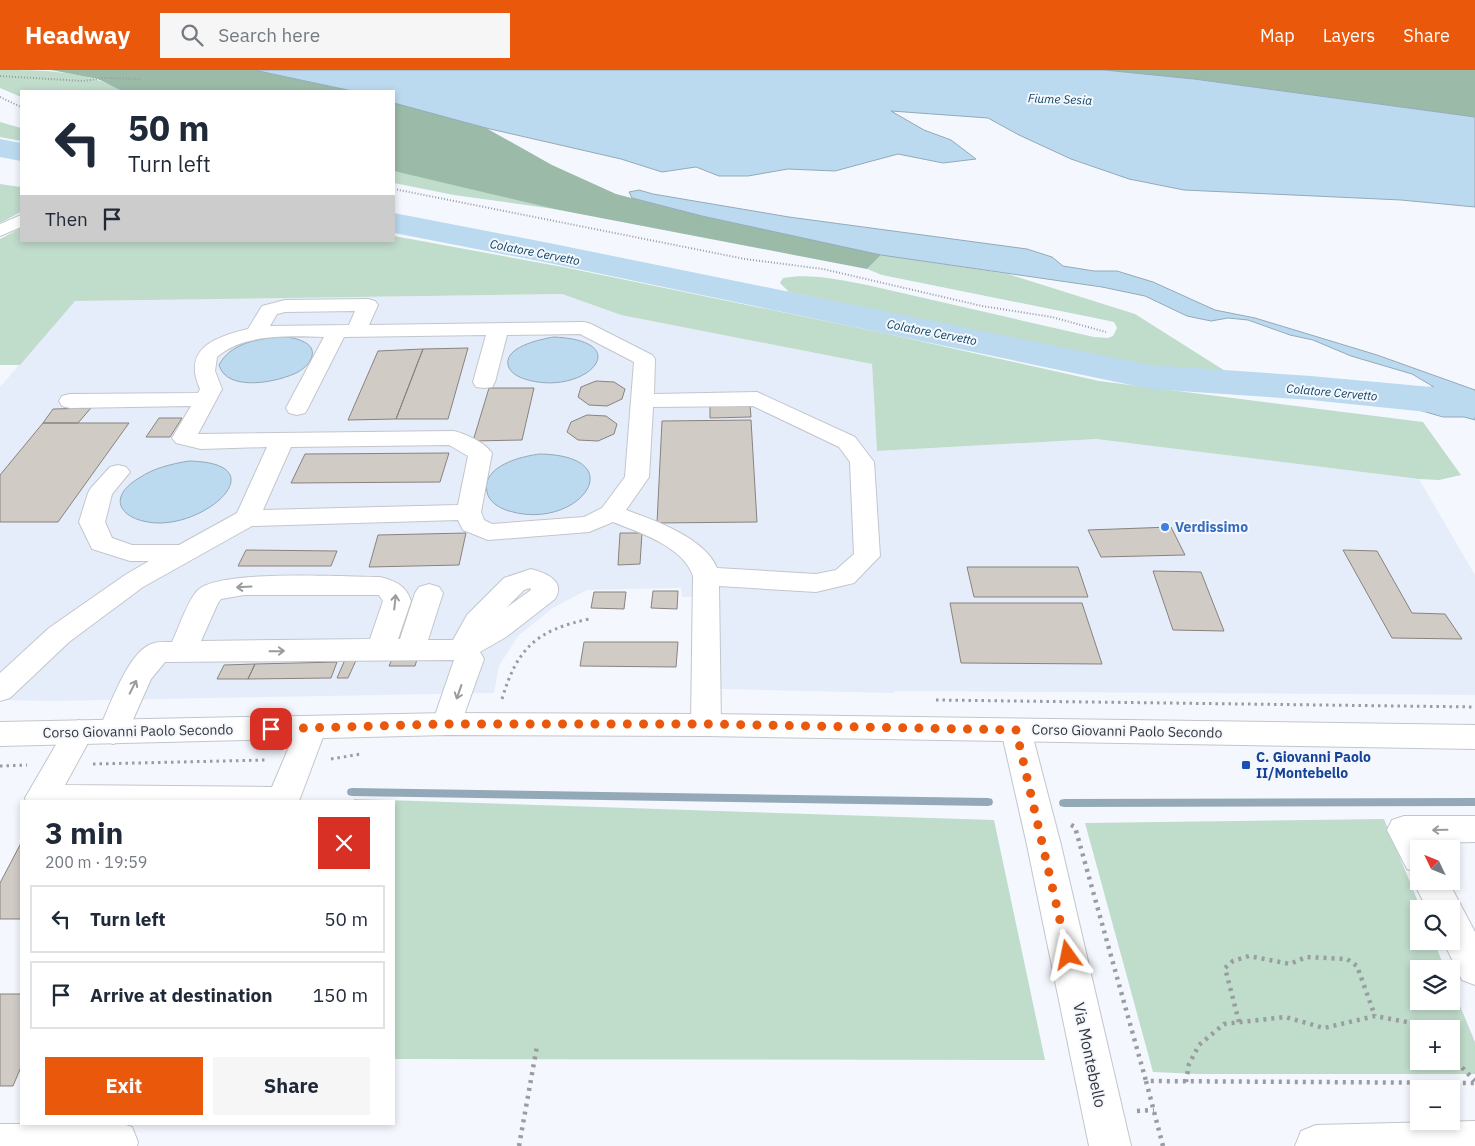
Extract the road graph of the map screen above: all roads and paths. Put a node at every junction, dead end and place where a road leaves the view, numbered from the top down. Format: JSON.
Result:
{"nodes":[{"id":1,"x":0,"y":76,"type":"edge"},
{"id":2,"x":141,"y":79,"type":"dead end"},
{"id":3,"x":0,"y":97,"type":"edge"},
{"id":4,"x":20,"y":107,"type":"edge"},
{"id":5,"x":395,"y":189,"type":"edge"},
{"id":6,"x":20,"y":221,"type":"edge"},
{"id":7,"x":0,"y":231,"type":"edge"},
{"id":8,"x":498,"y":329,"type":"junction"},
{"id":9,"x":347,"y":331,"type":"junction"},
{"id":10,"x":1106,"y":332,"type":"dead end"},
{"id":11,"x":255,"y":334,"type":"junction"},
{"id":12,"x":484,"y":382,"type":"dead end"},
{"id":13,"x":206,"y":399,"type":"junction"},
{"id":14,"x":70,"y":401,"type":"dead end"},
{"id":15,"x":642,"y":401,"type":"junction"},
{"id":16,"x":297,"y":408,"type":"dead end"},
{"id":17,"x":282,"y":440,"type":"junction"},
{"id":18,"x":118,"y":472,"type":"dead end"},
{"id":19,"x":469,"y":512,"type":"junction"},
{"id":20,"x":611,"y":513,"type":"junction"},
{"id":21,"x":247,"y":518,"type":"junction"},
{"id":22,"x":184,"y":553,"type":"junction"},
{"id":23,"x":706,"y":576,"type":"junction"},
{"id":24,"x":429,"y":593,"type":"dead end"},
{"id":25,"x":589,"y":619,"type":"dead end"},
{"id":26,"x":381,"y":649,"type":"junction"},
{"id":27,"x":411,"y":649,"type":"junction"},
{"id":28,"x":182,"y":652,"type":"junction"},
{"id":29,"x":0,"y":690,"type":"edge"},
{"id":30,"x":446,"y":724,"type":"junction"},
{"id":31,"x":496,"y":724,"type":"junction"},
{"id":32,"x":706,"y":724,"type":"junction"},
{"id":33,"x":311,"y":729,"type":"junction"},
{"id":34,"x":1016,"y":730,"type":"junction"},
{"id":35,"x":80,"y":732,"type":"junction"},
{"id":36,"x":113,"y":732,"type":"junction"},
{"id":37,"x":0,"y":734,"type":"edge"},
{"id":38,"x":1475,"y":737,"type":"edge"},
{"id":39,"x":365,"y":753,"type":"dead end"},
{"id":40,"x":299,"y":760,"type":"junction"},
{"id":41,"x":60,"y":765,"type":"junction"},
{"id":42,"x":0,"y":766,"type":"edge"},
{"id":43,"x":1068,"y":824,"type":"dead end"},
{"id":44,"x":1475,"y":829,"type":"edge"},
{"id":45,"x":1410,"y":842,"type":"edge"},
{"id":46,"x":1460,"y":939,"type":"edge"},
{"id":47,"x":1475,"y":968,"type":"edge"},
{"id":48,"x":1375,"y":1016,"type":"junction"},
{"id":49,"x":1238,"y":1022,"type":"junction"},
{"id":50,"x":1410,"y":1024,"type":"edge"},
{"id":51,"x":537,"y":1046,"type":"dead end"},
{"id":52,"x":1460,"y":1066,"type":"edge"},
{"id":53,"x":1146,"y":1082,"type":"junction"},
{"id":54,"x":1186,"y":1082,"type":"junction"},
{"id":55,"x":1475,"y":1082,"type":"edge"},
{"id":56,"x":1475,"y":1142,"type":"edge"},
{"id":57,"x":117,"y":1144,"type":"edge"},
{"id":58,"x":0,"y":1145,"type":"edge"},
{"id":59,"x":519,"y":1146,"type":"edge"},
{"id":60,"x":1110,"y":1146,"type":"edge"},
{"id":61,"x":1162,"y":1146,"type":"edge"},
{"id":62,"x":1316,"y":1146,"type":"edge"}],
"edges":[{"from":1,"to":2,"type":"path"},
{"from":3,"to":4,"type":"path"},
{"from":5,"to":10,"type":"path"},
{"from":6,"to":7,"type":"main road"},
{"from":8,"to":9,"type":"main road"},
{"from":8,"to":12,"type":"main road"},
{"from":8,"to":15,"type":"main road"},
{"from":9,"to":11,"type":"main road"},
{"from":9,"to":11,"type":"main road"},
{"from":9,"to":16,"type":"main road"},
{"from":11,"to":13,"type":"main road"},
{"from":13,"to":14,"type":"main road"},
{"from":13,"to":17,"type":"main road"},
{"from":15,"to":20,"type":"main road"},
{"from":15,"to":23,"type":"main road"},
{"from":17,"to":19,"type":"main road"},
{"from":17,"to":21,"type":"main road"},
{"from":18,"to":22,"type":"main road"},
{"from":19,"to":20,"type":"main road"},
{"from":19,"to":21,"type":"main road"},
{"from":20,"to":23,"type":"main road"},
{"from":21,"to":22,"type":"main road"},
{"from":22,"to":29,"type":"main road"},
{"from":23,"to":32,"type":"main road"},
{"from":24,"to":27,"type":"main road"},
{"from":25,"to":31,"type":"path"},
{"from":26,"to":27,"type":"main road"},
{"from":28,"to":26,"type":"main road","one_way":true},
{"from":26,"to":28,"type":"main road","one_way":true},
{"from":27,"to":30,"type":"main road","one_way":true},
{"from":36,"to":28,"type":"main road","one_way":true},
{"from":30,"to":31,"type":"main road","name":"Corso Giovanni Paolo Secondo"},
{"from":30,"to":33,"type":"main road","name":"Corso Giovanni Paolo Secondo"},
{"from":31,"to":32,"type":"main road","name":"Corso Giovanni Paolo Secondo"},
{"from":32,"to":34,"type":"main road","name":"Corso Giovanni Paolo Secondo"},
{"from":33,"to":36,"type":"main road","name":"Corso Giovanni Paolo Secondo"},
{"from":33,"to":40,"type":"main road"},
{"from":34,"to":38,"type":"main road","name":"Corso Giovanni Paolo Secondo"},
{"from":34,"to":60,"type":"main road","name":"Via Montebello"},
{"from":35,"to":36,"type":"main road","name":"Corso Giovanni Paolo Secondo"},
{"from":35,"to":37,"type":"main road","name":"Corso Giovanni Paolo Secondo"},
{"from":35,"to":41,"type":"main road"},
{"from":39,"to":40,"type":"path"},
{"from":40,"to":41,"type":"path"},
{"from":40,"to":41,"type":"main road"},
{"from":41,"to":42,"type":"path"},
{"from":43,"to":53,"type":"path"},
{"from":44,"to":45,"type":"main road","one_way":true},
{"from":46,"to":47,"type":"main road"},
{"from":48,"to":49,"type":"path"},
{"from":48,"to":49,"type":"path"},
{"from":48,"to":50,"type":"path"},
{"from":49,"to":54,"type":"path"},
{"from":51,"to":59,"type":"path"},
{"from":52,"to":55,"type":"path"},
{"from":53,"to":54,"type":"path"},
{"from":53,"to":61,"type":"path"},
{"from":54,"to":55,"type":"path"},
{"from":56,"to":62,"type":"main road"},
{"from":57,"to":58,"type":"main road"}]}
